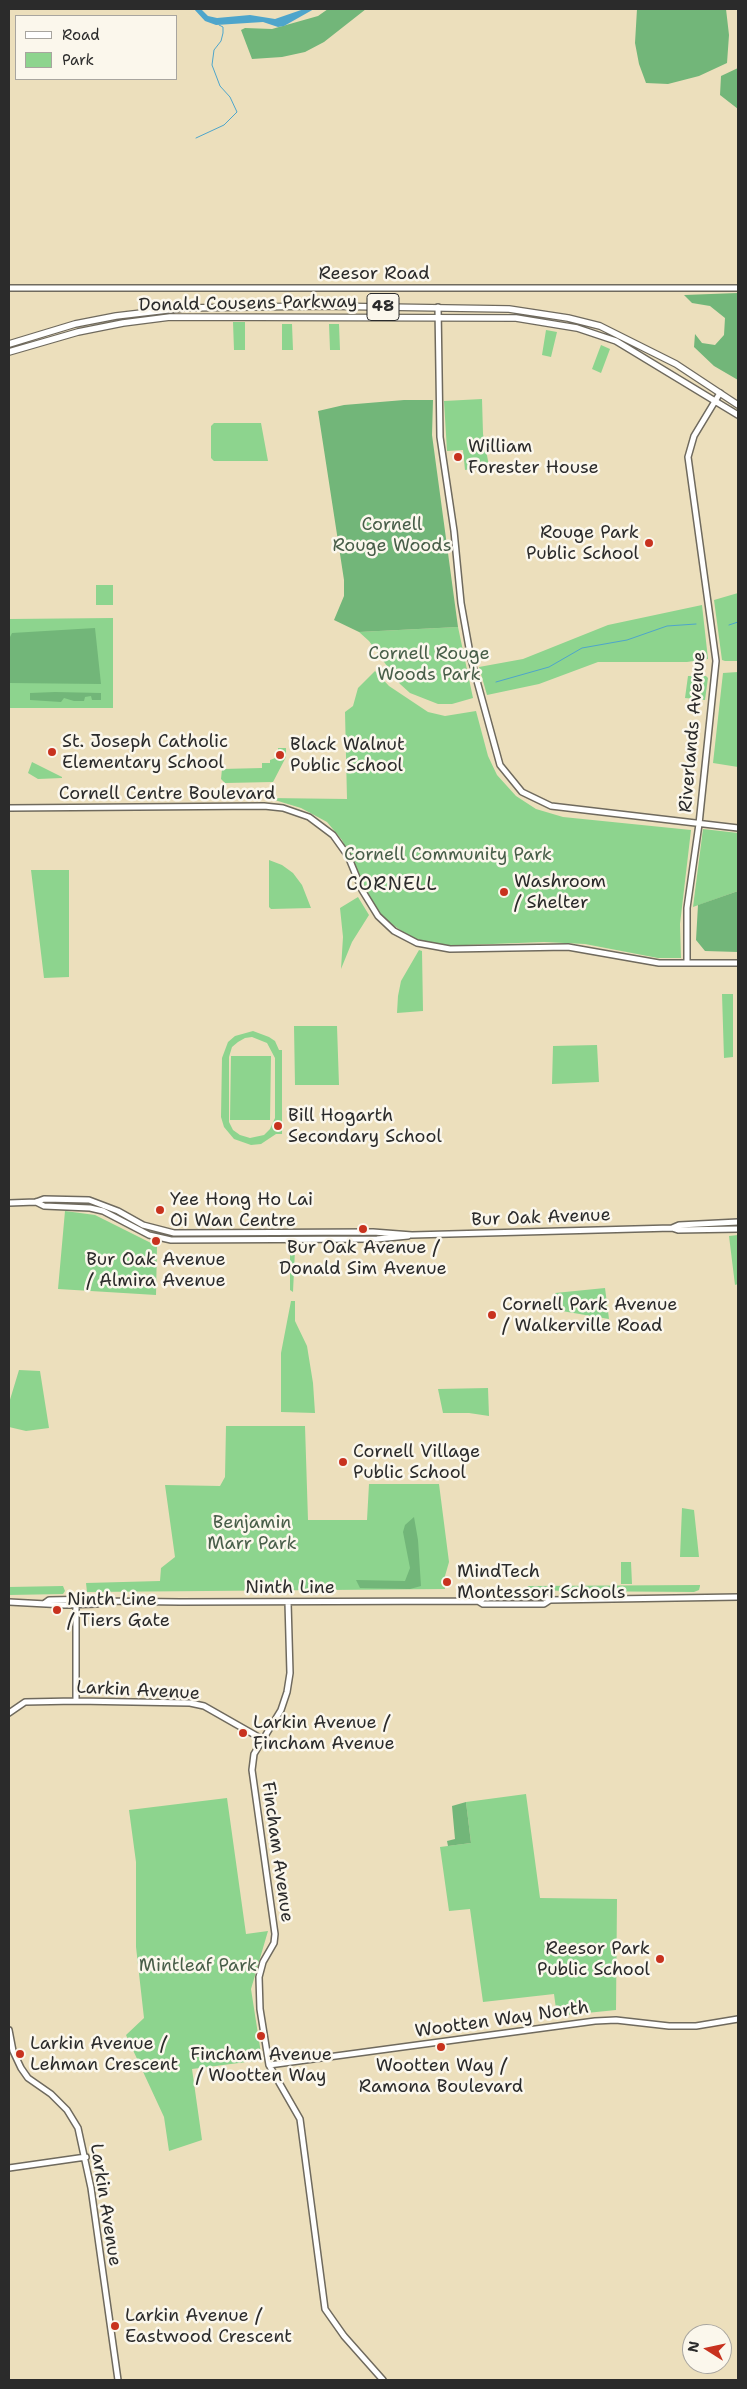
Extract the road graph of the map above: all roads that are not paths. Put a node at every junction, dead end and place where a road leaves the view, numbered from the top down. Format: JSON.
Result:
{"nodes":[{"id":1,"x":9,"y":288,"type":"edge"},
{"id":2,"x":738,"y":288,"type":"edge"},
{"id":3,"x":438,"y":307,"type":"junction"},
{"id":4,"x":437,"y":317,"type":"junction"},
{"id":5,"x":9,"y":344,"type":"edge"},
{"id":6,"x":9,"y":352,"type":"edge"},
{"id":7,"x":720,"y":393,"type":"junction"},
{"id":8,"x":715,"y":400,"type":"junction"},
{"id":9,"x":738,"y":405,"type":"edge"},
{"id":10,"x":738,"y":415,"type":"edge"},
{"id":11,"x":9,"y":808,"type":"edge"},
{"id":12,"x":699,"y":824,"type":"junction"},
{"id":13,"x":738,"y":828,"type":"edge"},
{"id":14,"x":687,"y":963,"type":"junction"},
{"id":15,"x":738,"y":963,"type":"edge"},
{"id":16,"x":9,"y":1204,"type":"edge"},
{"id":17,"x":738,"y":1222,"type":"edge"},
{"id":18,"x":672,"y":1228,"type":"junction"},
{"id":19,"x":738,"y":1229,"type":"edge"},
{"id":20,"x":738,"y":1597,"type":"edge"},
{"id":21,"x":101,"y":1601,"type":"junction"},
{"id":22,"x":9,"y":1602,"type":"edge"},
{"id":23,"x":45,"y":1602,"type":"junction"},
{"id":24,"x":288,"y":1602,"type":"junction"},
{"id":25,"x":76,"y":1605,"type":"junction"},
{"id":26,"x":76,"y":1701,"type":"junction"},
{"id":27,"x":9,"y":1714,"type":"edge"},
{"id":28,"x":262,"y":1739,"type":"junction"},
{"id":29,"x":738,"y":2019,"type":"edge"},
{"id":30,"x":9,"y":2030,"type":"edge"},
{"id":31,"x":269,"y":2065,"type":"junction"},
{"id":32,"x":86,"y":2157,"type":"junction"},
{"id":33,"x":9,"y":2168,"type":"edge"},
{"id":34,"x":118,"y":2380,"type":"edge"},
{"id":35,"x":383,"y":2380,"type":"edge"}],
"edges":[{"from":1,"to":2,"type":"street","name":"Reesor Road"},
{"from":3,"to":4,"type":"street"},
{"from":3,"to":5,"type":"main road","name":"Donald Cousens Parkway","number":"48"},
{"from":3,"to":7,"type":"main road","name":"Donald Cousens Parkway","number":"48"},
{"from":4,"to":6,"type":"main road","name":"Donald Cousens Parkway","number":"48"},
{"from":4,"to":8,"type":"main road","name":"Donald Cousens Parkway","number":"48"},
{"from":4,"to":12,"type":"street"},
{"from":7,"to":8,"type":"street","name":"Riverlands Avenue"},
{"from":7,"to":9,"type":"main road","name":"Donald Cousens Parkway","number":"48"},
{"from":8,"to":10,"type":"main road","name":"Donald Cousens Parkway","number":"48"},
{"from":8,"to":12,"type":"street","name":"Riverlands Avenue"},
{"from":11,"to":14,"type":"street","name":"Cornell Centre Boulevard"},
{"from":12,"to":13,"type":"street"},
{"from":12,"to":14,"type":"street","name":"Riverlands Avenue"},
{"from":14,"to":15,"type":"street","name":"Cornell Centre Boulevard"},
{"from":16,"to":18,"type":"street","name":"Bur Oak Avenue"},
{"from":17,"to":18,"type":"street","name":"Bur Oak Avenue"},
{"from":18,"to":19,"type":"street","name":"Bur Oak Avenue"},
{"from":20,"to":24,"type":"street","name":"Ninth Line"},
{"from":21,"to":23,"type":"street","name":"Ninth Line"},
{"from":21,"to":24,"type":"street","name":"Ninth Line"},
{"from":21,"to":25,"type":"street","name":"Ninth Line"},
{"from":22,"to":23,"type":"street","name":"Ninth Line"},
{"from":23,"to":25,"type":"street","name":"Ninth Line"},
{"from":24,"to":28,"type":"street","name":"Fincham Avenue"},
{"from":25,"to":26,"type":"street"},
{"from":26,"to":27,"type":"street","name":"Larkin Avenue"},
{"from":26,"to":28,"type":"street","name":"Larkin Avenue"},
{"from":28,"to":31,"type":"street","name":"Fincham Avenue"},
{"from":29,"to":31,"type":"street","name":"Wootten Way North"},
{"from":30,"to":32,"type":"street","name":"Larkin Avenue"},
{"from":31,"to":35,"type":"street","name":"Fincham Avenue"},
{"from":32,"to":33,"type":"street"},
{"from":32,"to":34,"type":"street","name":"Larkin Avenue"}]}
